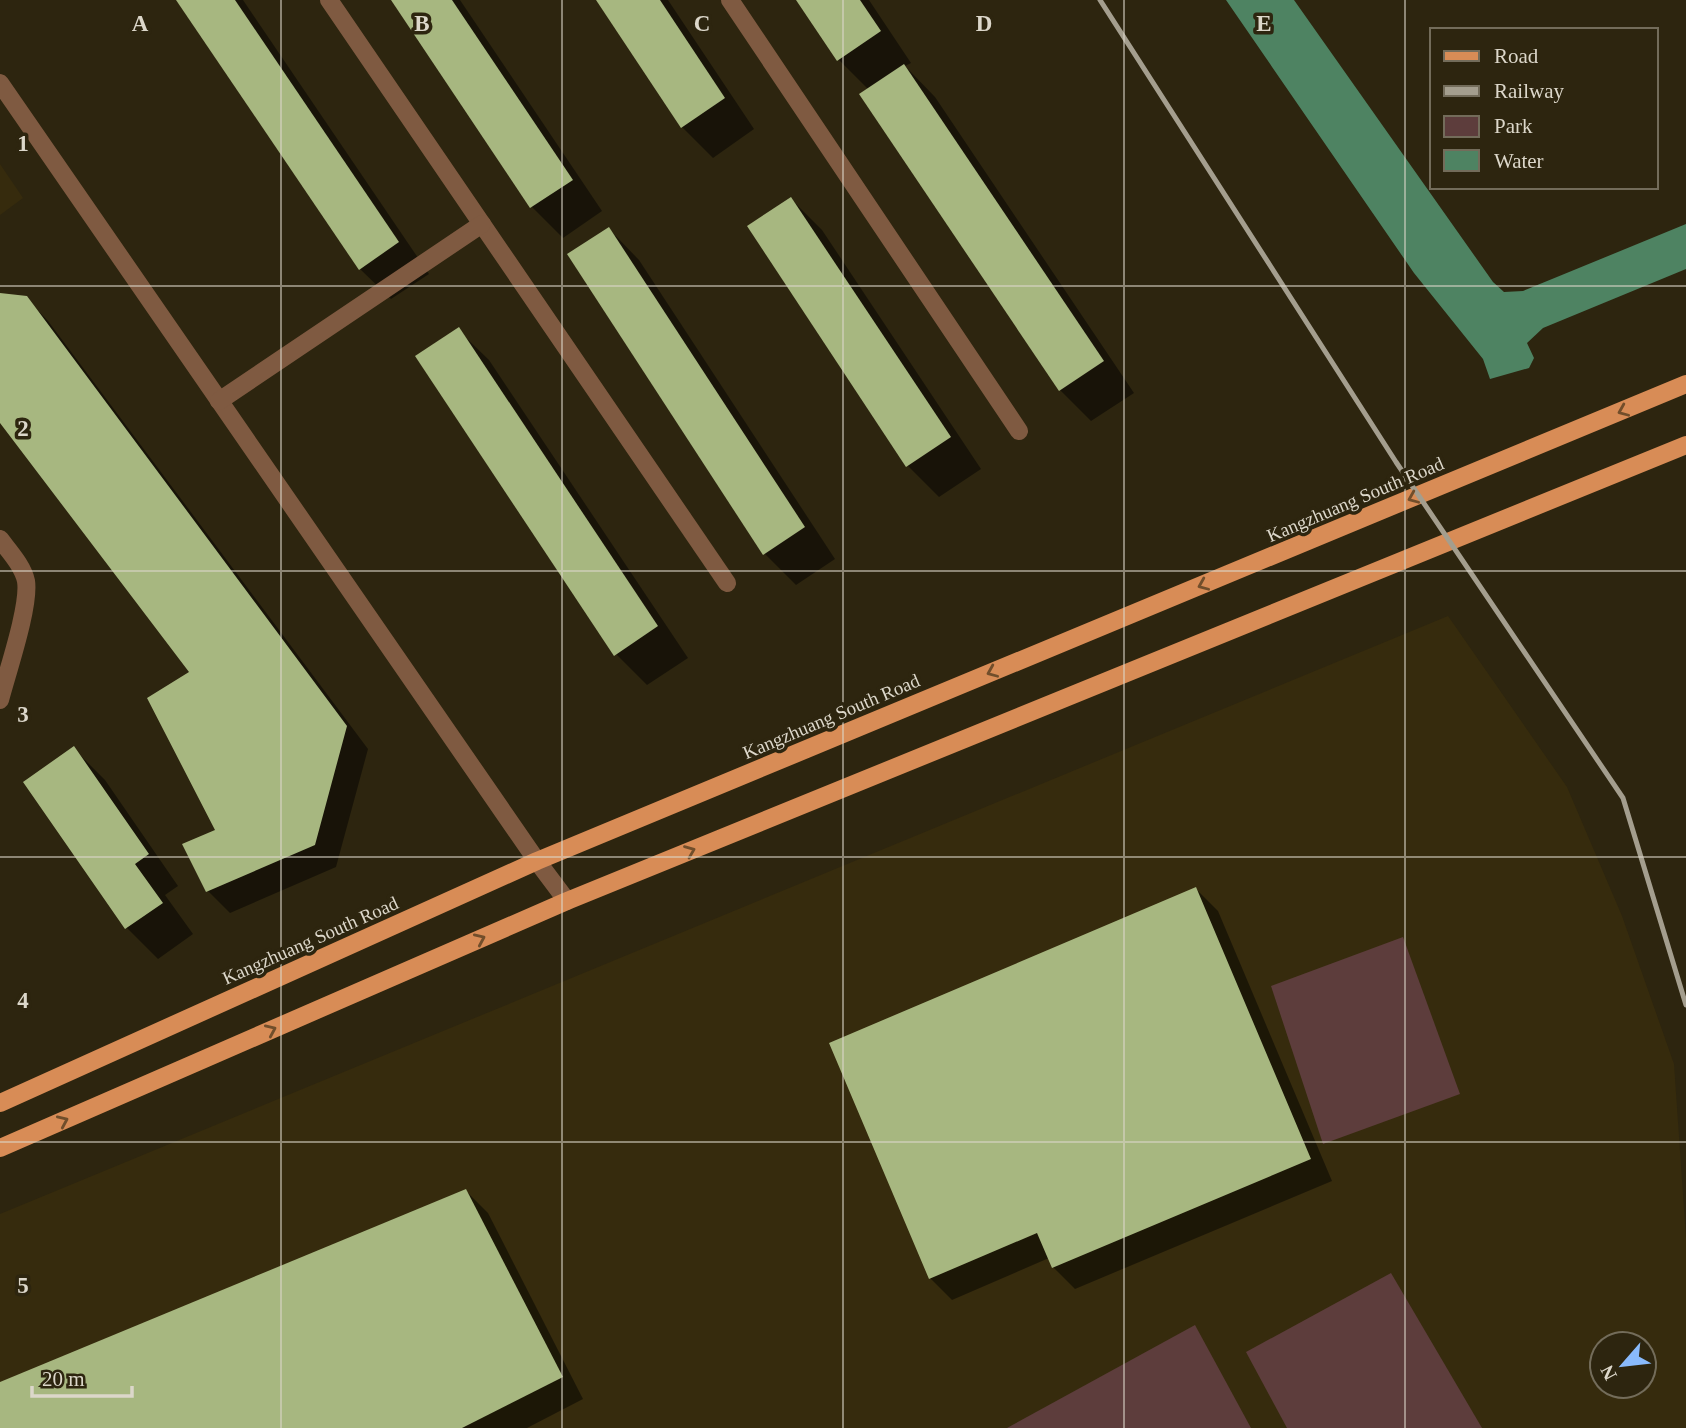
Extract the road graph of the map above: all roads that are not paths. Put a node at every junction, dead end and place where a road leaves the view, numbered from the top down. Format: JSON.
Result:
{"nodes":[{"id":1,"x":329,"y":0,"type":"edge"},
{"id":2,"x":730,"y":0,"type":"edge"},
{"id":3,"x":0,"y":83,"type":"edge"},
{"id":4,"x":482,"y":224,"type":"junction"},
{"id":5,"x":1686,"y":384,"type":"edge"},
{"id":6,"x":219,"y":401,"type":"junction"},
{"id":7,"x":1019,"y":431,"type":"dead end"},
{"id":8,"x":1686,"y":445,"type":"edge"},
{"id":9,"x":0,"y":539,"type":"edge"},
{"id":10,"x":727,"y":583,"type":"dead end"},
{"id":11,"x":0,"y":700,"type":"edge"},
{"id":12,"x":537,"y":861,"type":"junction"},
{"id":13,"x":567,"y":901,"type":"junction"},
{"id":14,"x":0,"y":1102,"type":"edge"},
{"id":15,"x":0,"y":1148,"type":"edge"}],
"edges":[{"from":1,"to":4,"type":"street"},
{"from":2,"to":7,"type":"street"},
{"from":3,"to":6,"type":"street"},
{"from":4,"to":6,"type":"street"},
{"from":4,"to":10,"type":"street"},
{"from":5,"to":12,"type":"main road","name":"Kangzhuang South Road","one_way":true},
{"from":6,"to":12,"type":"street"},
{"from":13,"to":8,"type":"main road","one_way":true},
{"from":9,"to":11,"type":"street"},
{"from":12,"to":13,"type":"street"},
{"from":12,"to":14,"type":"main road","name":"Kangzhuang South Road"},
{"from":15,"to":13,"type":"main road","one_way":true}]}
